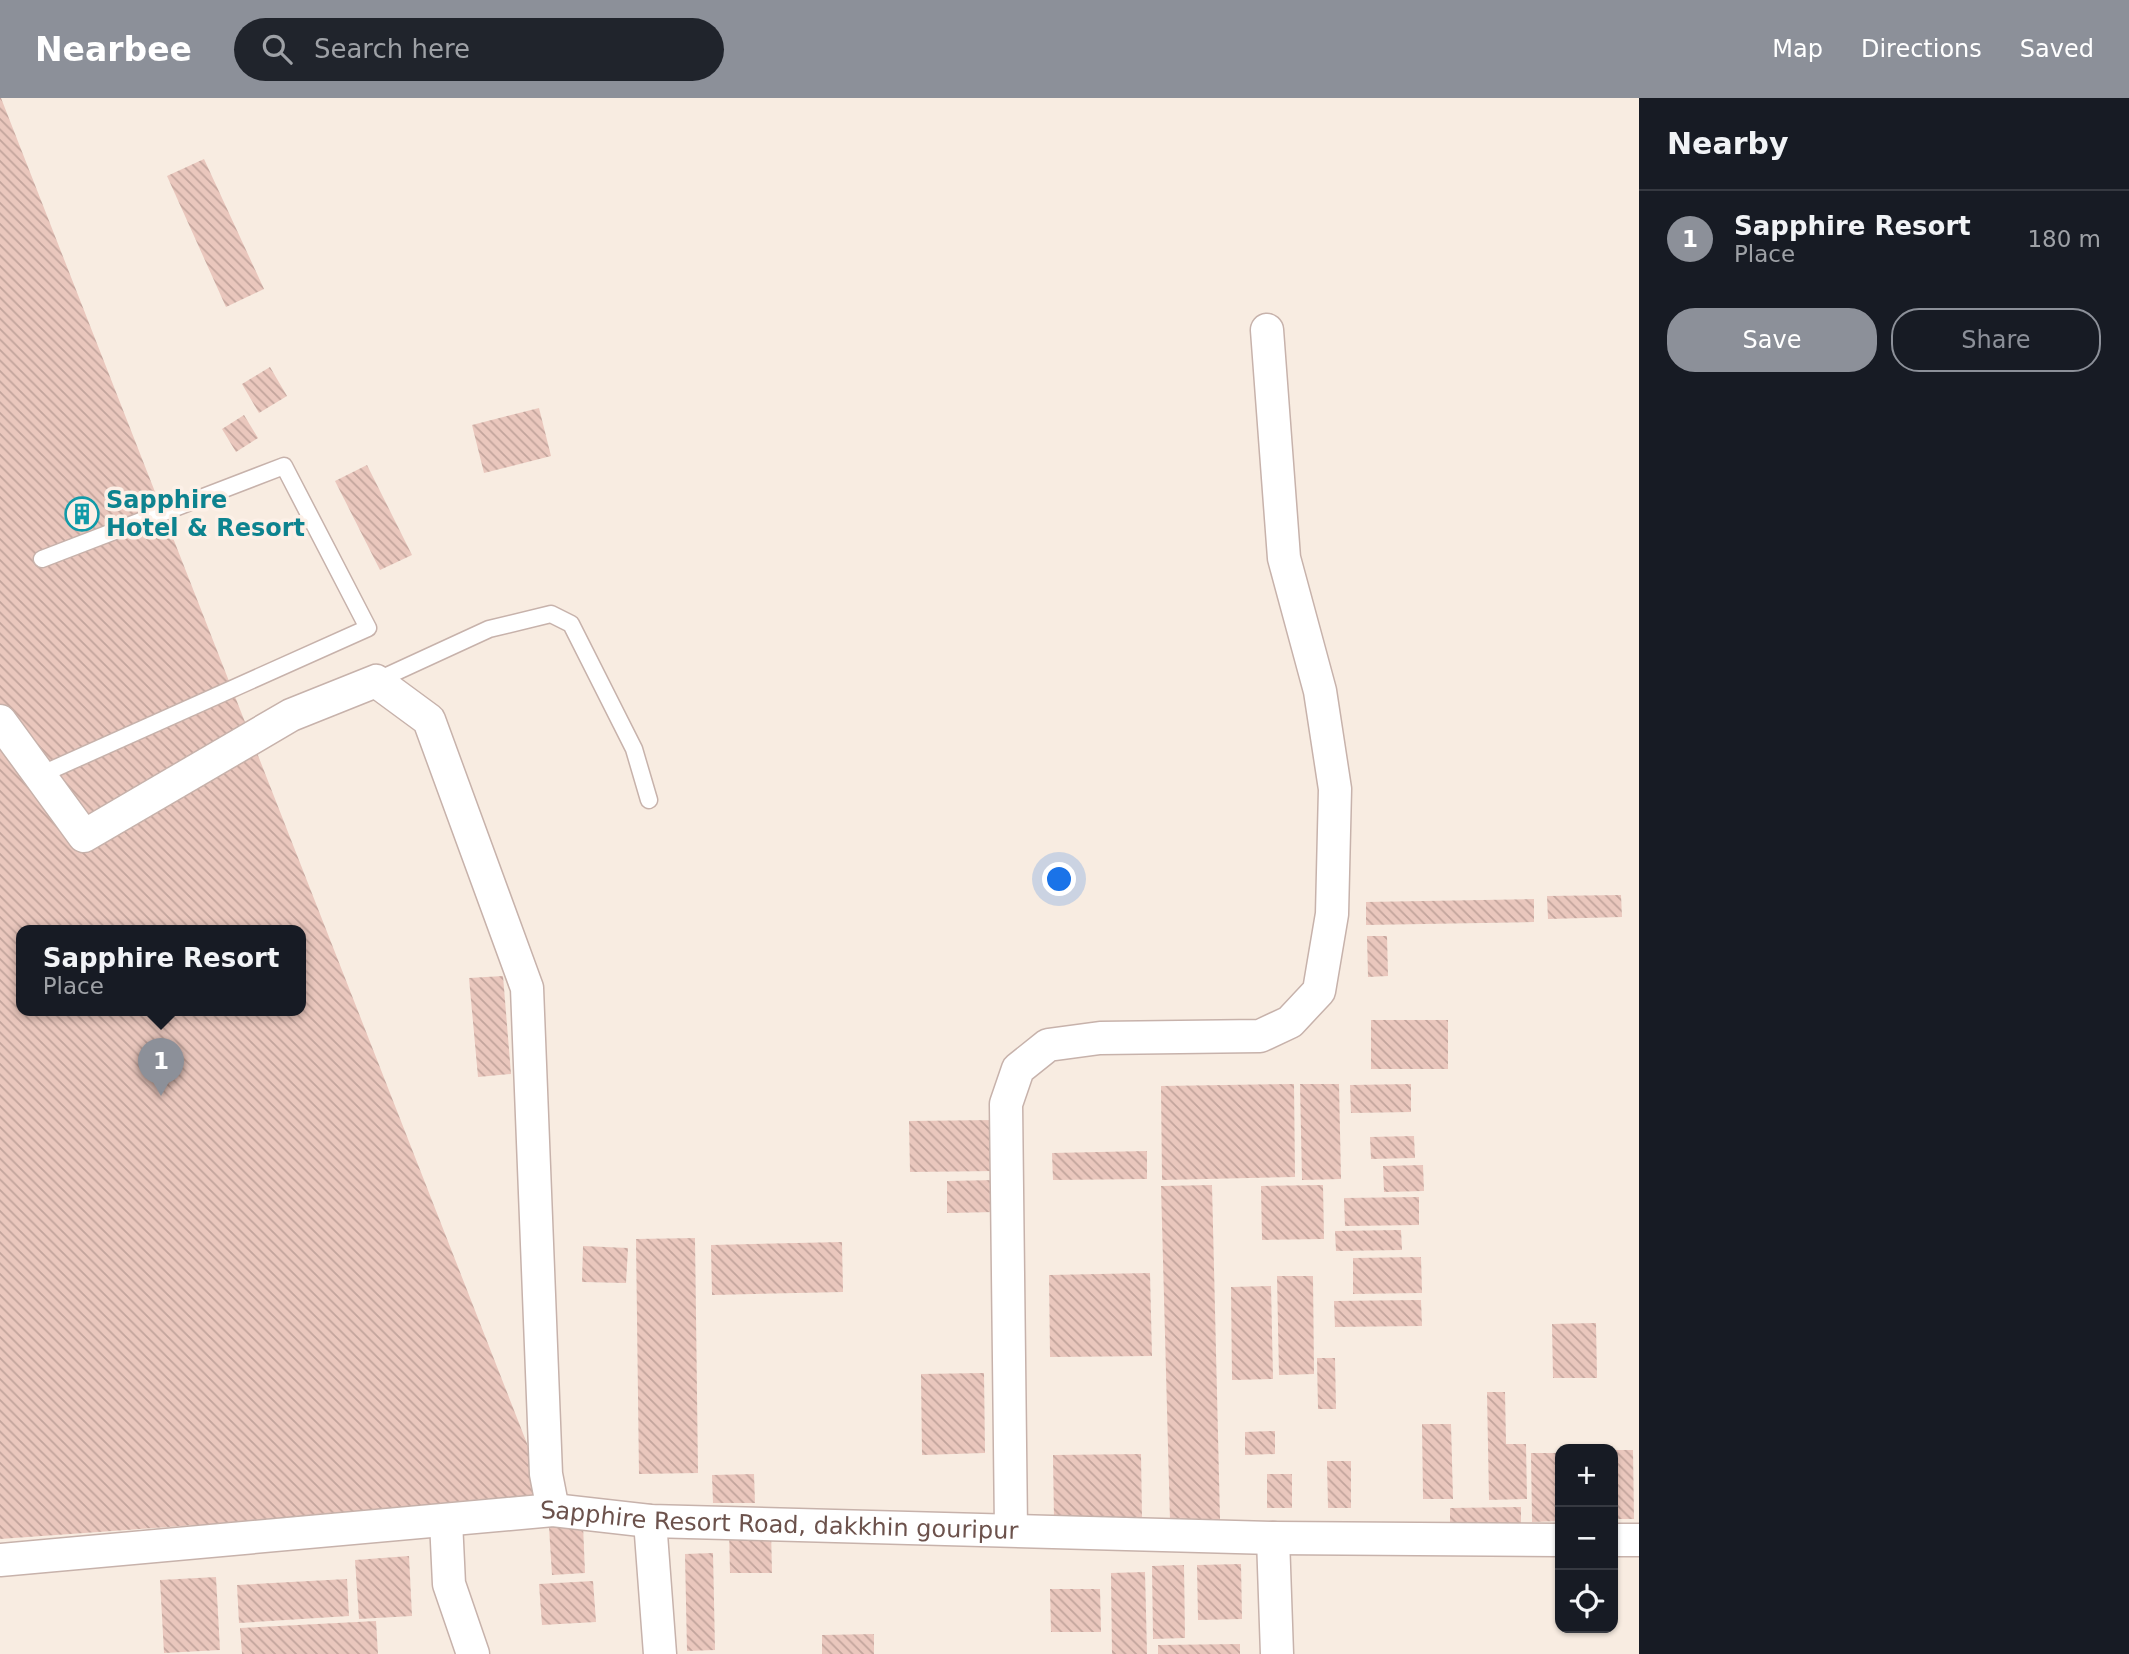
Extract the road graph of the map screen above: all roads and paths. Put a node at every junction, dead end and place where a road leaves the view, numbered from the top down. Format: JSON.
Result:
{"nodes":[{"id":1,"x":1267,"y":330,"type":"dead end"},
{"id":2,"x":42,"y":559,"type":"dead end"},
{"id":3,"x":376,"y":681,"type":"junction"},
{"id":4,"x":0,"y":721,"type":"edge"},
{"id":5,"x":40,"y":775,"type":"junction"},
{"id":6,"x":649,"y":800,"type":"dead end"},
{"id":7,"x":553,"y":1510,"type":"junction"},
{"id":8,"x":446,"y":1521,"type":"junction"},
{"id":9,"x":650,"y":1521,"type":"junction"},
{"id":10,"x":1011,"y":1529,"type":"junction"},
{"id":11,"x":1273,"y":1538,"type":"junction"},
{"id":12,"x":1555,"y":1540,"type":"edge"},
{"id":13,"x":1618,"y":1540,"type":"edge"},
{"id":14,"x":1639,"y":1540,"type":"edge"},
{"id":15,"x":0,"y":1560,"type":"edge"},
{"id":16,"x":473,"y":1654,"type":"edge"},
{"id":17,"x":660,"y":1654,"type":"edge"},
{"id":18,"x":1276,"y":1654,"type":"edge"}],
"edges":[{"from":1,"to":10,"type":"street"},
{"from":2,"to":5,"type":"lane"},
{"from":3,"to":5,"type":"street"},
{"from":3,"to":6,"type":"lane"},
{"from":3,"to":7,"type":"street"},
{"from":4,"to":5,"type":"street"},
{"from":7,"to":8,"type":"street","name":"Sapphire Resort Road, dakkhin gouripur"},
{"from":7,"to":9,"type":"street","name":"Sapphire Resort Road, dakkhin gouripur"},
{"from":8,"to":15,"type":"street","name":"Sapphire Resort Road, dakkhin gouripur"},
{"from":8,"to":16,"type":"street"},
{"from":9,"to":10,"type":"street","name":"Sapphire Resort Road, dakkhin gouripur"},
{"from":9,"to":17,"type":"street"},
{"from":10,"to":11,"type":"street","name":"Sapphire Resort Road, dakkhin gouripur"},
{"from":11,"to":12,"type":"street","name":"Sapphire Resort Road, dakkhin gouripur"},
{"from":11,"to":18,"type":"street"},
{"from":13,"to":14,"type":"street"}]}
